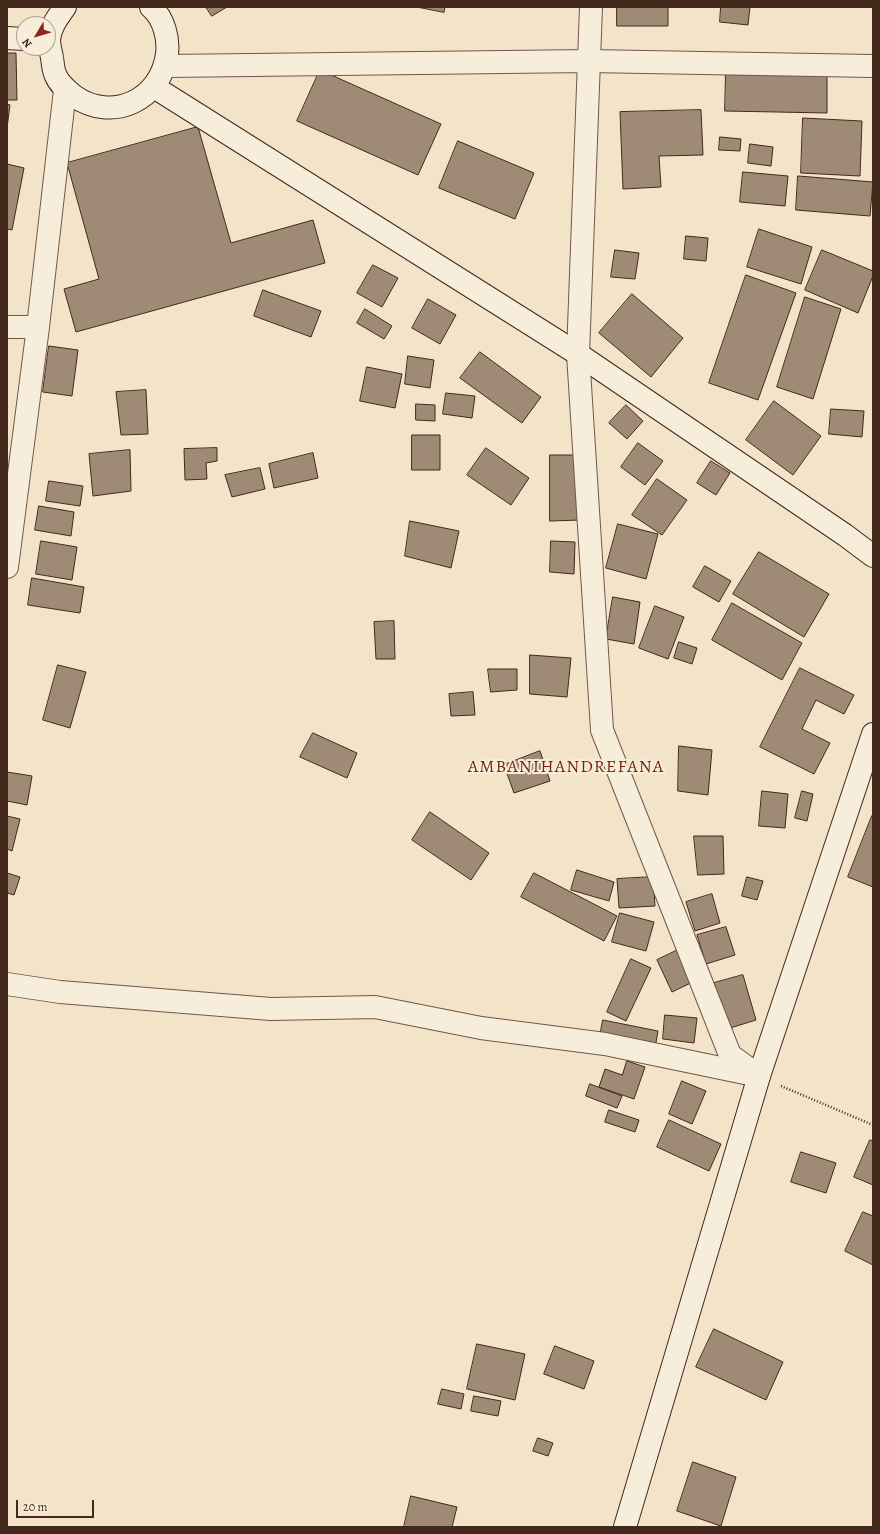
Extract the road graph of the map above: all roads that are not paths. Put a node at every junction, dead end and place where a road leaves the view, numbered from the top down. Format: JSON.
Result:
{"nodes":[{"id":1,"x":65,"y":7,"type":"edge"},
{"id":2,"x":591,"y":7,"type":"edge"},
{"id":3,"x":154,"y":8,"type":"edge"},
{"id":4,"x":56,"y":20,"type":"edge"},
{"id":5,"x":52,"y":56,"type":"edge"},
{"id":6,"x":589,"y":61,"type":"junction"},
{"id":7,"x":166,"y":66,"type":"junction"},
{"id":8,"x":873,"y":66,"type":"edge"},
{"id":9,"x":154,"y":87,"type":"junction"},
{"id":10,"x":65,"y":90,"type":"junction"},
{"id":11,"x":7,"y":327,"type":"edge"},
{"id":12,"x":38,"y":327,"type":"junction"},
{"id":13,"x":578,"y":354,"type":"junction"},
{"id":14,"x":873,"y":556,"type":"edge"},
{"id":15,"x":7,"y":567,"type":"edge"},
{"id":16,"x":873,"y":734,"type":"edge"},
{"id":17,"x":7,"y":984,"type":"edge"},
{"id":18,"x":759,"y":1076,"type":"junction"},
{"id":19,"x":625,"y":1527,"type":"edge"}],
"edges":[{"from":1,"to":4,"type":"street"},
{"from":2,"to":6,"type":"street"},
{"from":3,"to":7,"type":"street"},
{"from":5,"to":10,"type":"street"},
{"from":6,"to":7,"type":"street"},
{"from":6,"to":8,"type":"street"},
{"from":6,"to":13,"type":"street"},
{"from":7,"to":9,"type":"street"},
{"from":9,"to":10,"type":"street"},
{"from":9,"to":13,"type":"street"},
{"from":10,"to":12,"type":"street"},
{"from":11,"to":12,"type":"street"},
{"from":12,"to":15,"type":"street"},
{"from":13,"to":14,"type":"street"},
{"from":13,"to":18,"type":"street"},
{"from":16,"to":18,"type":"street"},
{"from":17,"to":18,"type":"street"},
{"from":18,"to":19,"type":"street"}]}
